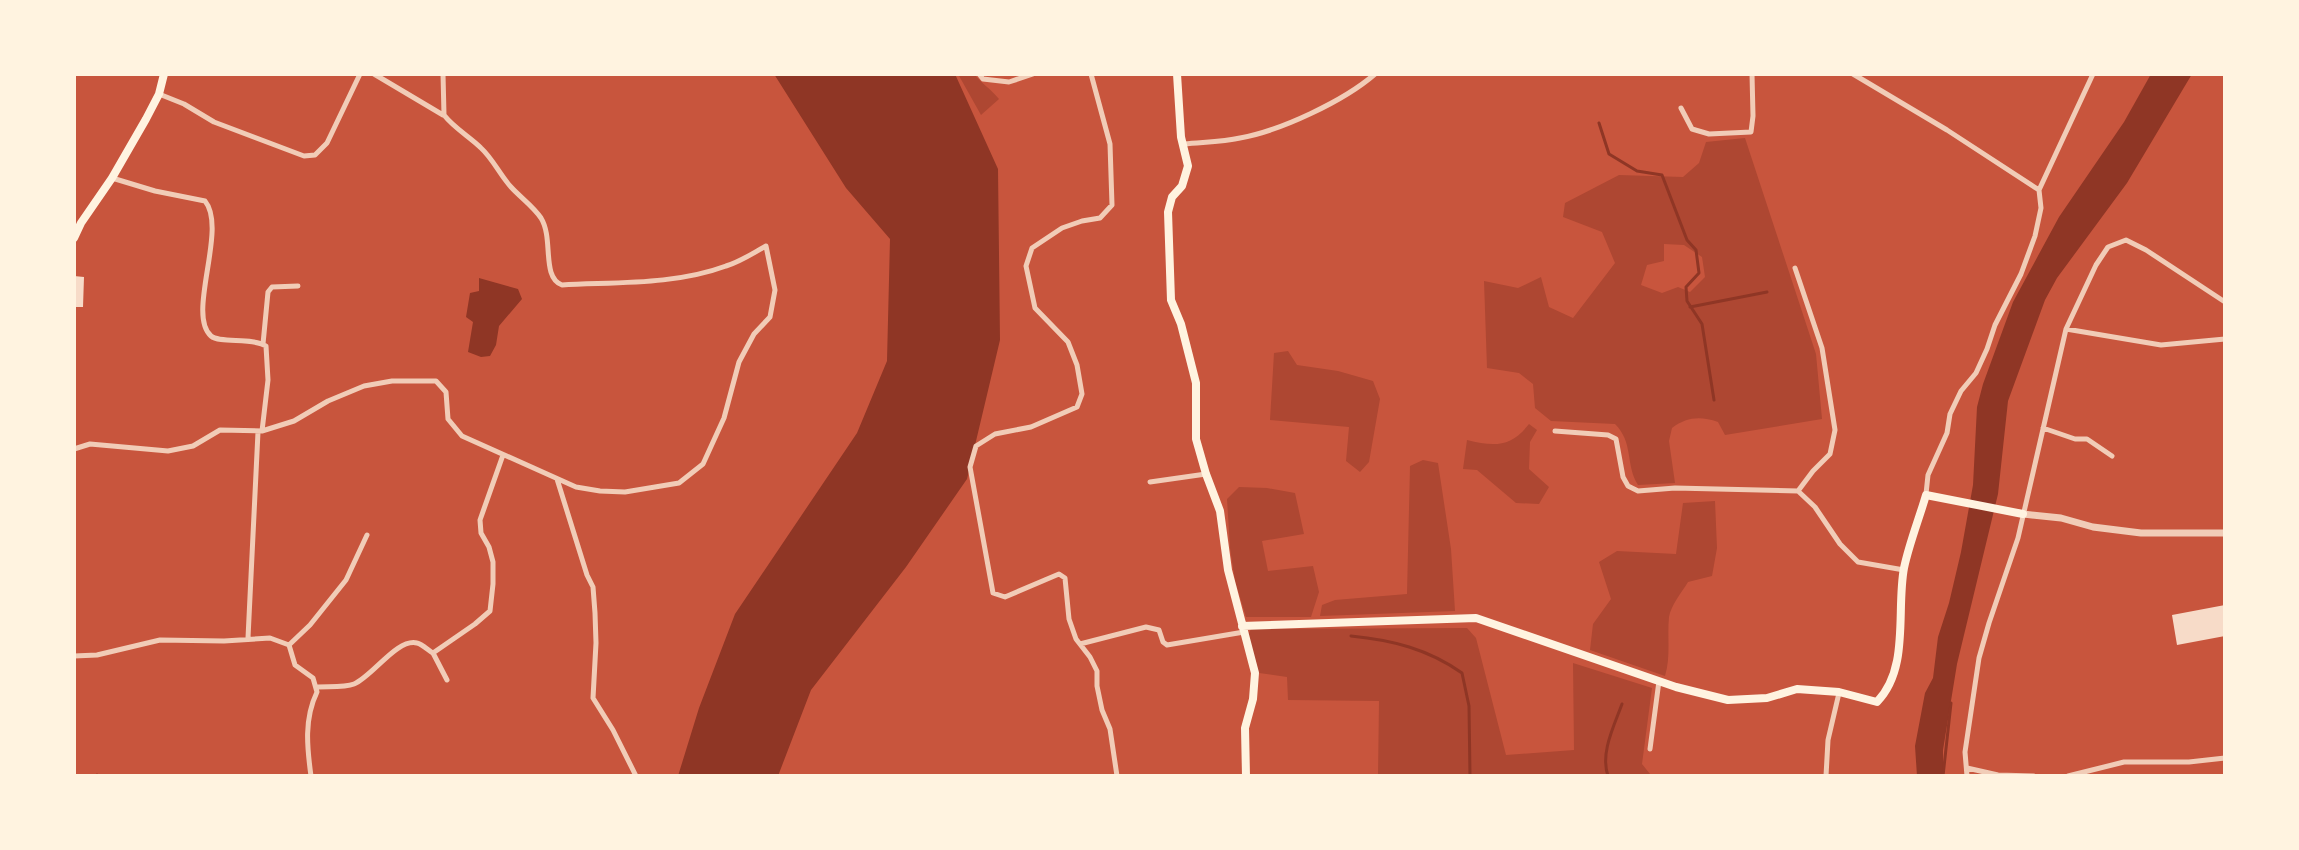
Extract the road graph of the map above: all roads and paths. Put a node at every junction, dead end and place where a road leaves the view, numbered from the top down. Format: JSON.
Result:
{"nodes":[{"id":1,"x":164,"y":74,"type":"edge"},
{"id":2,"x":360,"y":74,"type":"edge"},
{"id":3,"x":374,"y":74,"type":"edge"},
{"id":4,"x":443,"y":74,"type":"edge"},
{"id":5,"x":979,"y":74,"type":"edge"},
{"id":6,"x":1033,"y":74,"type":"edge"},
{"id":7,"x":1091,"y":74,"type":"edge"},
{"id":8,"x":1177,"y":74,"type":"edge"},
{"id":9,"x":1375,"y":74,"type":"edge"},
{"id":10,"x":1752,"y":74,"type":"edge"},
{"id":11,"x":1853,"y":74,"type":"edge"},
{"id":12,"x":2093,"y":74,"type":"edge"},
{"id":13,"x":159,"y":94,"type":"junction"},
{"id":14,"x":1681,"y":108,"type":"dead end"},
{"id":15,"x":444,"y":115,"type":"junction"},
{"id":16,"x":1183,"y":144,"type":"junction"},
{"id":17,"x":112,"y":178,"type":"junction"},
{"id":18,"x":2039,"y":190,"type":"junction"},
{"id":19,"x":77,"y":222,"type":"edge"},
{"id":20,"x":74,"y":238,"type":"edge"},
{"id":21,"x":1795,"y":268,"type":"dead end"},
{"id":22,"x":298,"y":286,"type":"dead end"},
{"id":23,"x":2225,"y":302,"type":"edge"},
{"id":24,"x":2066,"y":329,"type":"junction"},
{"id":25,"x":2225,"y":339,"type":"edge"},
{"id":26,"x":263,"y":344,"type":"junction"},
{"id":27,"x":2043,"y":428,"type":"junction"},
{"id":28,"x":1555,"y":431,"type":"dead end"},
{"id":29,"x":260,"y":432,"type":"junction"},
{"id":30,"x":74,"y":449,"type":"edge"},
{"id":31,"x":503,"y":455,"type":"junction"},
{"id":32,"x":2112,"y":456,"type":"dead end"},
{"id":33,"x":1206,"y":474,"type":"junction"},
{"id":34,"x":557,"y":478,"type":"junction"},
{"id":35,"x":1150,"y":482,"type":"dead end"},
{"id":36,"x":1798,"y":491,"type":"junction"},
{"id":37,"x":1926,"y":495,"type":"junction"},
{"id":38,"x":2023,"y":514,"type":"junction"},
{"id":39,"x":2225,"y":533,"type":"edge"},
{"id":40,"x":367,"y":535,"type":"dead end"},
{"id":41,"x":1904,"y":570,"type":"junction"},
{"id":42,"x":1243,"y":629,"type":"junction"},
{"id":43,"x":248,"y":638,"type":"junction"},
{"id":44,"x":1080,"y":644,"type":"junction"},
{"id":45,"x":289,"y":645,"type":"junction"},
{"id":46,"x":433,"y":653,"type":"junction"},
{"id":47,"x":74,"y":656,"type":"edge"},
{"id":48,"x":447,"y":680,"type":"dead end"},
{"id":49,"x":1659,"y":681,"type":"junction"},
{"id":50,"x":316,"y":687,"type":"junction"},
{"id":51,"x":1839,"y":692,"type":"junction"},
{"id":52,"x":1650,"y":749,"type":"dead end"},
{"id":53,"x":2225,"y":758,"type":"edge"},
{"id":54,"x":1967,"y":768,"type":"junction"},
{"id":55,"x":311,"y":776,"type":"edge"},
{"id":56,"x":636,"y":776,"type":"edge"},
{"id":57,"x":1117,"y":776,"type":"edge"},
{"id":58,"x":1246,"y":776,"type":"edge"},
{"id":59,"x":1826,"y":776,"type":"edge"},
{"id":60,"x":1967,"y":776,"type":"edge"},
{"id":61,"x":2034,"y":776,"type":"edge"},
{"id":62,"x":2068,"y":776,"type":"edge"}],
"edges":[{"from":1,"to":13,"type":"main road"},
{"from":2,"to":13,"type":"street"},
{"from":3,"to":15,"type":"street"},
{"from":4,"to":15,"type":"street"},
{"from":5,"to":6,"type":"street"},
{"from":7,"to":44,"type":"street"},
{"from":8,"to":16,"type":"main road"},
{"from":9,"to":16,"type":"street"},
{"from":10,"to":14,"type":"street"},
{"from":11,"to":18,"type":"street"},
{"from":12,"to":18,"type":"street"},
{"from":13,"to":17,"type":"main road"},
{"from":15,"to":34,"type":"street"},
{"from":16,"to":33,"type":"main road"},
{"from":17,"to":19,"type":"main road"},
{"from":17,"to":26,"type":"street"},
{"from":18,"to":37,"type":"street"},
{"from":19,"to":20,"type":"main road"},
{"from":21,"to":36,"type":"street"},
{"from":22,"to":26,"type":"street"},
{"from":23,"to":24,"type":"street"},
{"from":24,"to":25,"type":"street"},
{"from":24,"to":27,"type":"street"},
{"from":26,"to":29,"type":"street"},
{"from":27,"to":32,"type":"street"},
{"from":27,"to":38,"type":"street"},
{"from":28,"to":36,"type":"street"},
{"from":29,"to":30,"type":"street"},
{"from":29,"to":31,"type":"street"},
{"from":29,"to":43,"type":"street"},
{"from":31,"to":34,"type":"street"},
{"from":31,"to":46,"type":"street"},
{"from":33,"to":35,"type":"street"},
{"from":33,"to":42,"type":"main road"},
{"from":34,"to":56,"type":"street"},
{"from":36,"to":41,"type":"street"},
{"from":37,"to":38,"type":"main road"},
{"from":37,"to":41,"type":"main road"},
{"from":38,"to":39,"type":"street"},
{"from":38,"to":54,"type":"street"},
{"from":40,"to":45,"type":"street"},
{"from":41,"to":51,"type":"main road"},
{"from":42,"to":44,"type":"street"},
{"from":42,"to":49,"type":"main road"},
{"from":42,"to":58,"type":"main road"},
{"from":43,"to":45,"type":"street"},
{"from":43,"to":47,"type":"street"},
{"from":44,"to":57,"type":"street"},
{"from":45,"to":50,"type":"street"},
{"from":46,"to":48,"type":"street"},
{"from":46,"to":50,"type":"street"},
{"from":49,"to":51,"type":"main road"},
{"from":49,"to":52,"type":"street"},
{"from":50,"to":55,"type":"street"},
{"from":51,"to":59,"type":"street"},
{"from":53,"to":62,"type":"street"},
{"from":54,"to":60,"type":"street"},
{"from":54,"to":61,"type":"street"}]}
